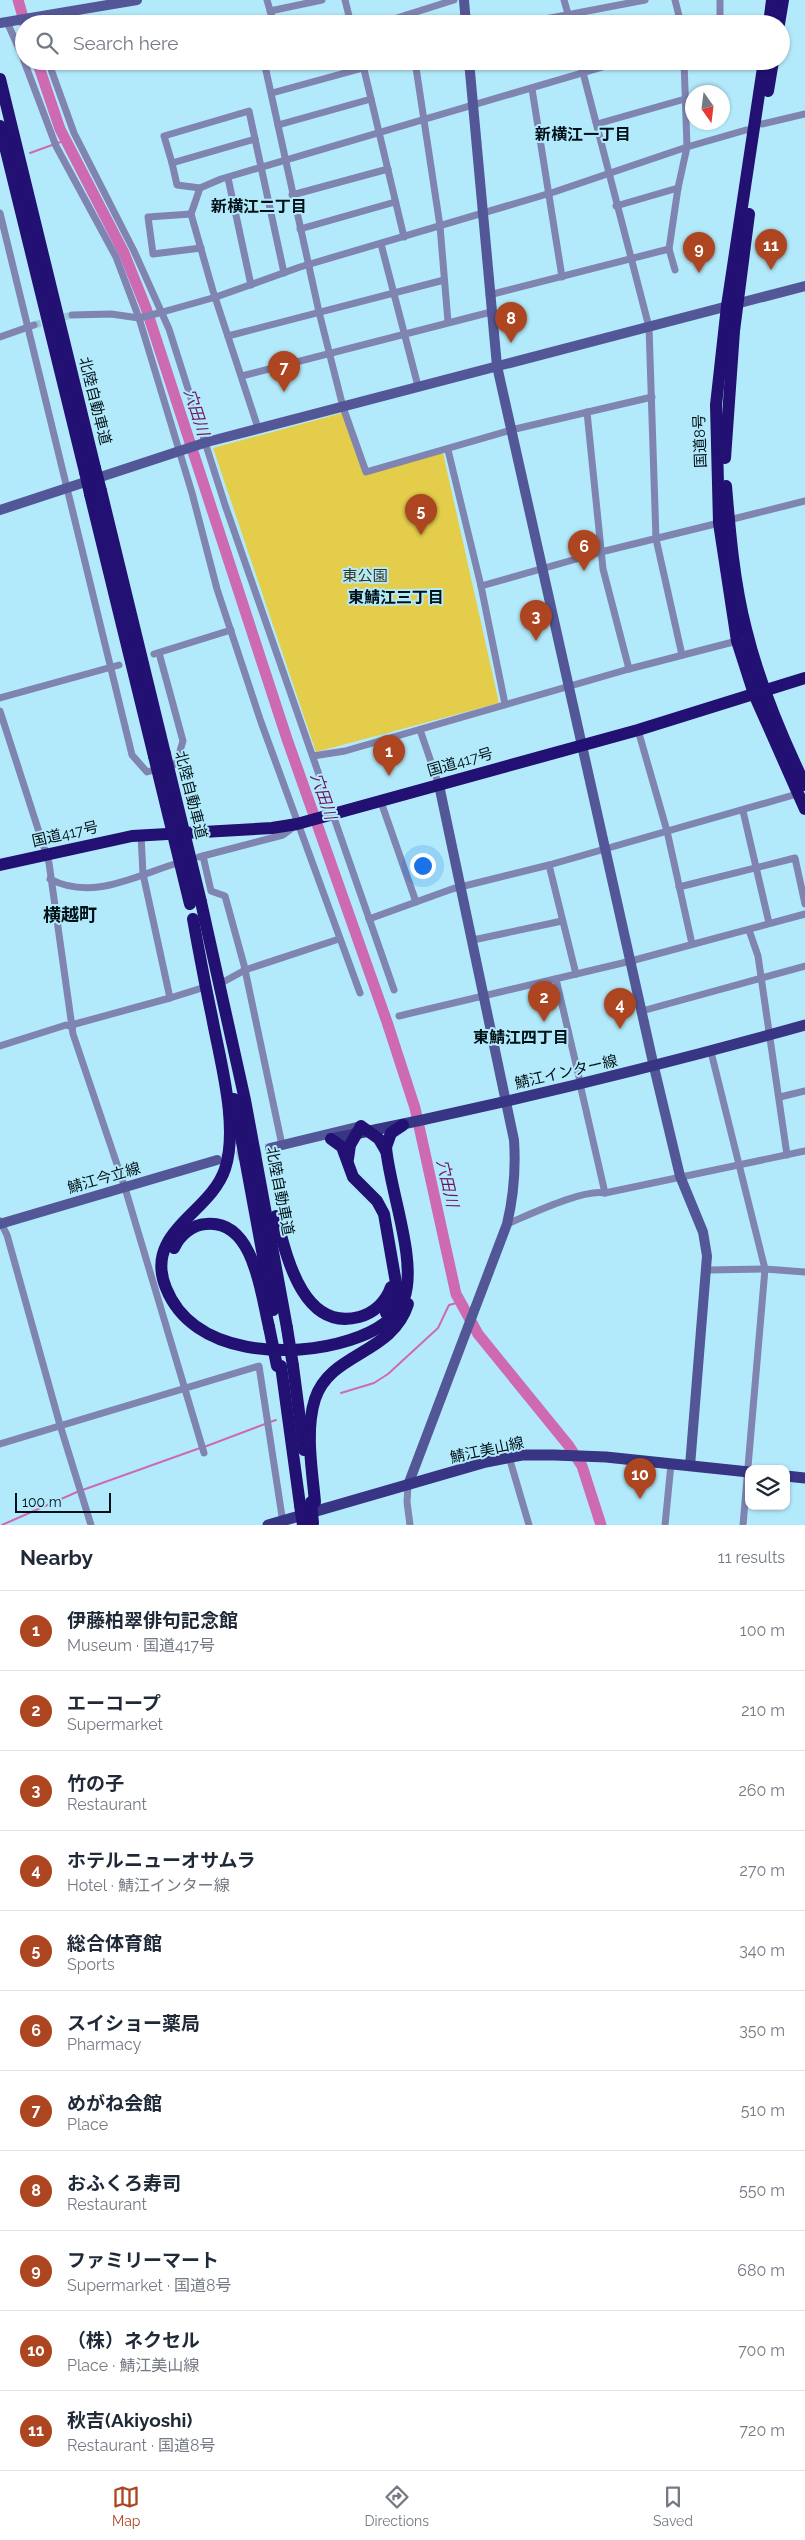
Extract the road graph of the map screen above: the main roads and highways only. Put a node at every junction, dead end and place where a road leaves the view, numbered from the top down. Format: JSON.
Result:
{"nodes":[{"id":1,"x":772,"y":0,"type":"edge"},
{"id":2,"x":783,"y":0,"type":"edge"},
{"id":3,"x":770,"y":15,"type":"edge"},
{"id":4,"x":780,"y":15,"type":"edge"},
{"id":5,"x":763,"y":70,"type":"edge"},
{"id":6,"x":771,"y":70,"type":"edge"},
{"id":7,"x":0,"y":79,"type":"edge"},
{"id":8,"x":0,"y":126,"type":"edge"},
{"id":9,"x":758,"y":127,"type":"junction"},
{"id":10,"x":90,"y":470,"type":"junction"},
{"id":11,"x":724,"y":521,"type":"junction"},
{"id":12,"x":805,"y":678,"type":"edge"},
{"id":13,"x":759,"y":692,"type":"junction"},
{"id":14,"x":801,"y":790,"type":"edge"},
{"id":15,"x":805,"y":809,"type":"edge"},
{"id":16,"x":0,"y":865,"type":"edge"},
{"id":17,"x":195,"y":903,"type":"junction"},
{"id":18,"x":193,"y":919,"type":"junction"},
{"id":19,"x":805,"y":1017,"type":"edge"},
{"id":20,"x":805,"y":1026,"type":"edge"},
{"id":21,"x":769,"y":1032,"type":"junction"},
{"id":22,"x":653,"y":1063,"type":"junction"},
{"id":23,"x":246,"y":1100,"type":"junction"},
{"id":24,"x":402,"y":1122,"type":"junction"},
{"id":25,"x":362,"y":1130,"type":"junction"},
{"id":26,"x":331,"y":1139,"type":"joint"},
{"id":27,"x":386,"y":1153,"type":"junction"},
{"id":28,"x":348,"y":1161,"type":"junction"},
{"id":29,"x":407,"y":1259,"type":"junction"},
{"id":30,"x":393,"y":1261,"type":"junction"},
{"id":31,"x":277,"y":1327,"type":"junction"},
{"id":32,"x":284,"y":1366,"type":"junction"},
{"id":33,"x":745,"y":1472,"type":"edge"},
{"id":34,"x":790,"y":1476,"type":"edge"},
{"id":35,"x":805,"y":1478,"type":"edge"},
{"id":36,"x":309,"y":1503,"type":"junction"},
{"id":37,"x":283,"y":1523,"type":"edge"},
{"id":38,"x":313,"y":1524,"type":"edge"},
{"id":39,"x":268,"y":1525,"type":"edge"}],
"edges":[{"from":1,"to":3,"type":"highway"},
{"from":2,"to":4,"type":"highway"},
{"from":5,"to":9,"type":"highway","name":"国道8号"},
{"from":6,"to":9,"type":"highway","name":"国道8号"},
{"from":7,"to":10,"type":"highway","name":"北陸自動車道"},
{"from":8,"to":10,"type":"highway","name":"北陸自動車道"},
{"from":9,"to":11,"type":"highway","name":"国道8号"},
{"from":10,"to":17,"type":"highway","name":"北陸自動車道","bridge":true},
{"from":11,"to":13,"type":"highway","name":"国道8号"},
{"from":11,"to":13,"type":"highway","name":"国道8号"},
{"from":12,"to":13,"type":"highway","name":"国道417号"},
{"from":13,"to":14,"type":"highway","name":"国道8号"},
{"from":13,"to":16,"type":"highway","name":"国道417号"},
{"from":14,"to":15,"type":"highway","name":"国道8号"},
{"from":17,"to":18,"type":"highway","name":"北陸自動車道"},
{"from":17,"to":23,"type":"highway","name":"北陸自動車道"},
{"from":18,"to":29,"type":"highway"},
{"from":18,"to":31,"type":"highway","name":"北陸自動車道"},
{"from":19,"to":21,"type":"main road","name":"鯖江インター線"},
{"from":20,"to":21,"type":"main road","name":"鯖江インター線"},
{"from":21,"to":22,"type":"main road","name":"鯖江インター線"},
{"from":21,"to":22,"type":"main road","name":"鯖江インター線"},
{"from":22,"to":24,"type":"main road","name":"鯖江インター線"},
{"from":23,"to":30,"type":"highway"},
{"from":23,"to":31,"type":"highway","name":"北陸自動車道"},
{"from":24,"to":25,"type":"main road","name":"鯖江インター線"},
{"from":24,"to":27,"type":"highway"},
{"from":25,"to":26,"type":"main road","name":"鯖江インター線"},
{"from":25,"to":27,"type":"highway"},
{"from":25,"to":28,"type":"highway"},
{"from":26,"to":28,"type":"highway"},
{"from":27,"to":29,"type":"highway"},
{"from":28,"to":30,"type":"highway"},
{"from":29,"to":36,"type":"highway"},
{"from":30,"to":31,"type":"highway"},
{"from":31,"to":32,"type":"highway","name":"北陸自動車道","bridge":true},
{"from":31,"to":32,"type":"highway","bridge":true},
{"from":32,"to":36,"type":"highway","name":"北陸自動車道"},
{"from":32,"to":36,"type":"highway","name":"北陸自動車道"},
{"from":33,"to":37,"type":"main road","name":"鯖江美山線"},
{"from":34,"to":35,"type":"main road"},
{"from":36,"to":38,"type":"highway","name":"北陸自動車道","bridge":true},
{"from":37,"to":39,"type":"main road","name":"鯖江美山線"}]}
